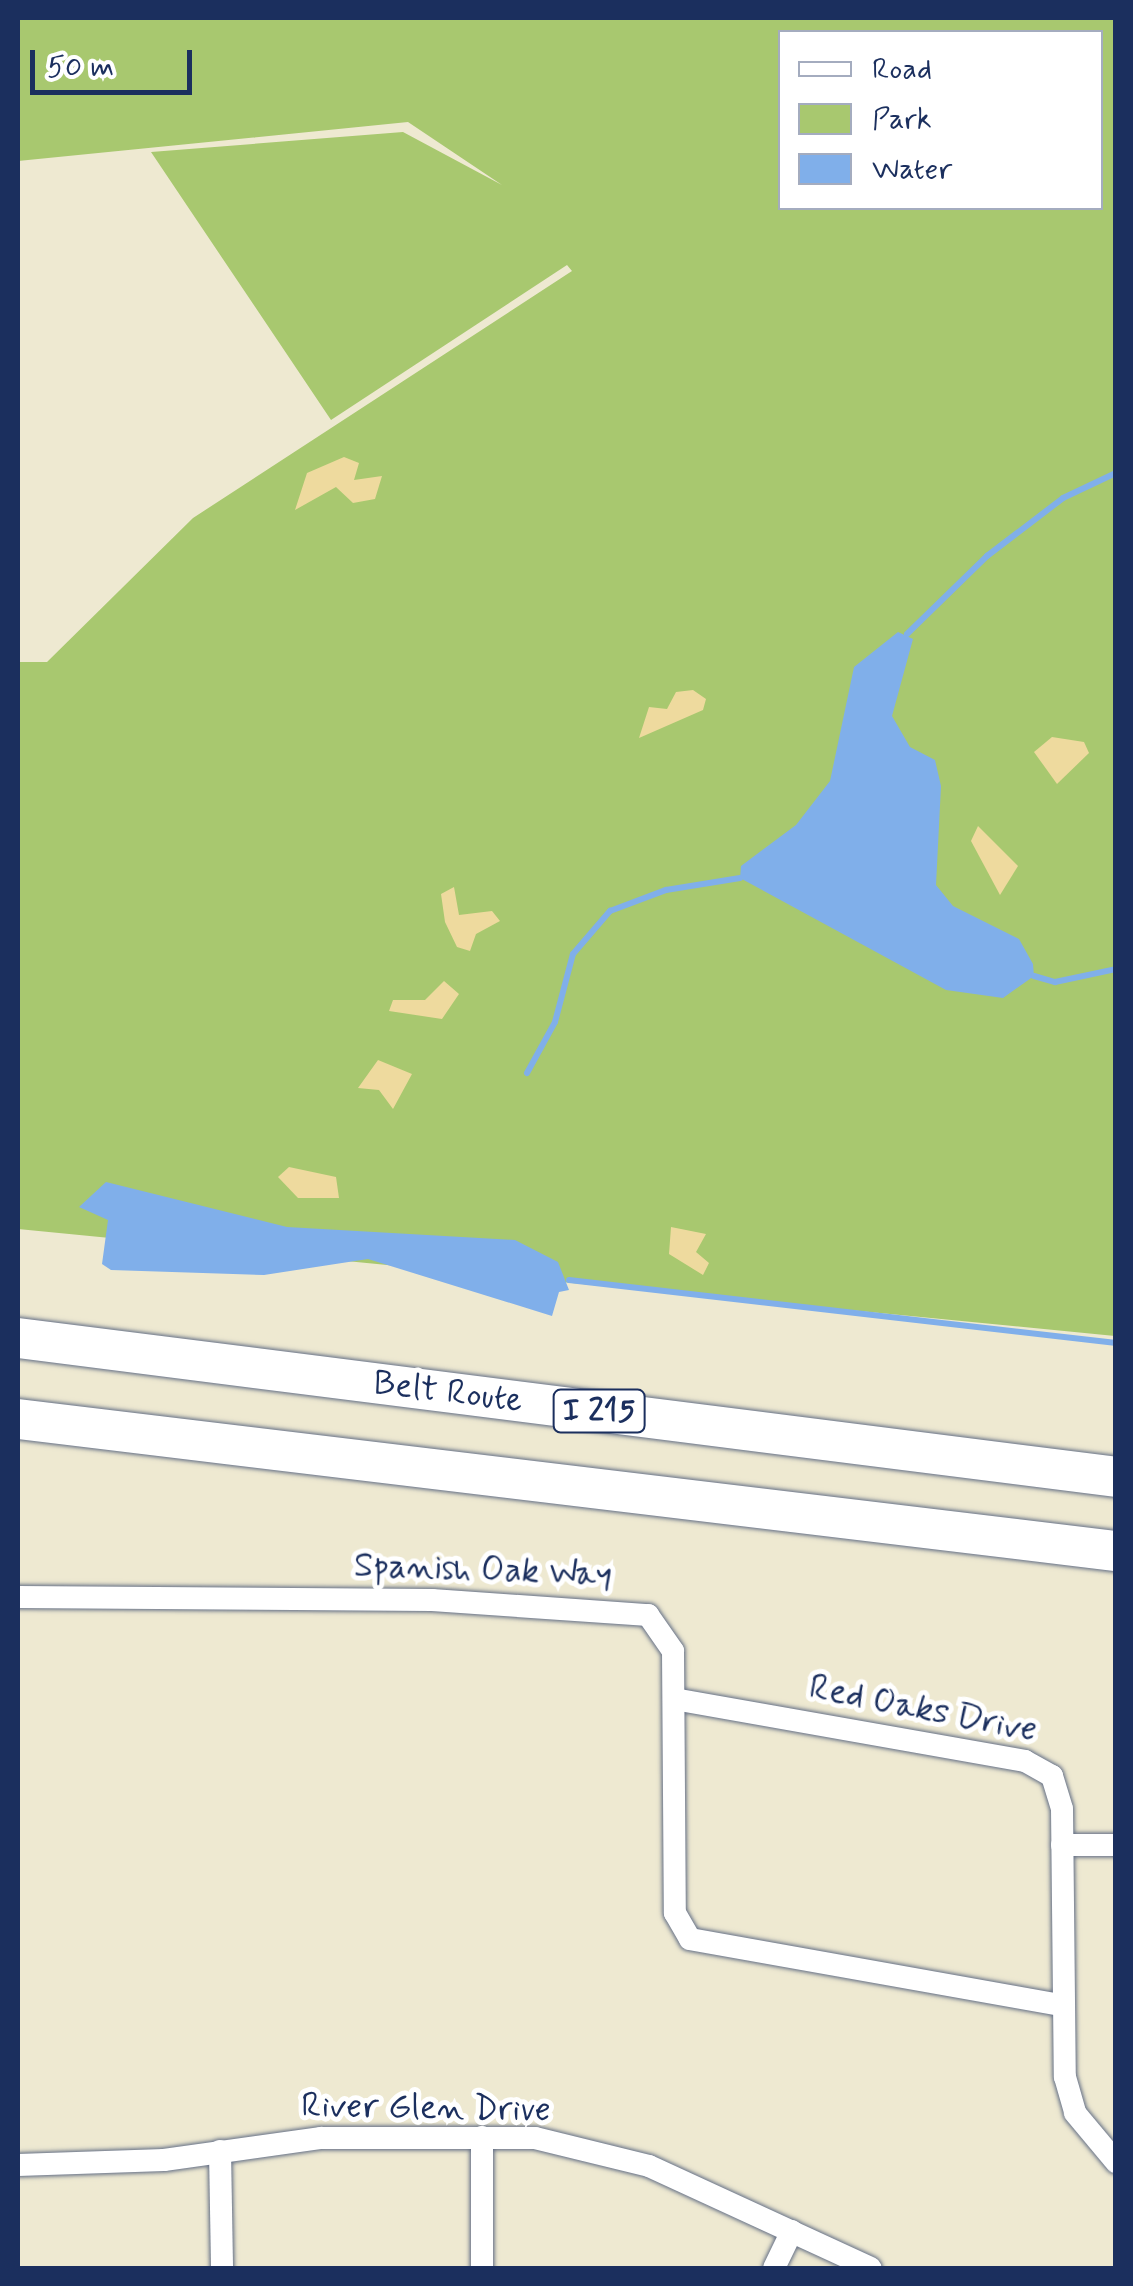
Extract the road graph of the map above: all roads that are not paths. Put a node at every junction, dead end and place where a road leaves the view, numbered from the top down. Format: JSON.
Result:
{"nodes":[{"id":1,"x":18,"y":1338,"type":"edge"},
{"id":2,"x":18,"y":1419,"type":"edge"},
{"id":3,"x":18,"y":1443,"type":"edge"},
{"id":4,"x":232,"y":1450,"type":"junction"},
{"id":5,"x":1116,"y":1476,"type":"edge"},
{"id":6,"x":1116,"y":1551,"type":"edge"},
{"id":7,"x":18,"y":1597,"type":"edge"},
{"id":8,"x":674,"y":1699,"type":"junction"},
{"id":9,"x":1062,"y":1845,"type":"junction"},
{"id":10,"x":1116,"y":1845,"type":"edge"},
{"id":11,"x":1062,"y":2005,"type":"junction"},
{"id":12,"x":482,"y":2137,"type":"junction"},
{"id":13,"x":220,"y":2151,"type":"junction"},
{"id":14,"x":1116,"y":2162,"type":"edge"},
{"id":15,"x":18,"y":2165,"type":"edge"},
{"id":16,"x":792,"y":2231,"type":"junction"},
{"id":17,"x":222,"y":2268,"type":"edge"},
{"id":18,"x":482,"y":2268,"type":"edge"},
{"id":19,"x":774,"y":2268,"type":"edge"},
{"id":20,"x":871,"y":2268,"type":"edge"}],
"edges":[{"from":1,"to":5,"type":"highway","name":"Belt Route","number":"I 215"},
{"from":2,"to":4,"type":"highway","number":"I 215"},
{"from":3,"to":4,"type":"highway"},
{"from":4,"to":6,"type":"highway","number":"I 215"},
{"from":7,"to":8,"type":"street","name":"Spanish Oak Way"},
{"from":8,"to":9,"type":"street","name":"Red Oaks Drive"},
{"from":8,"to":11,"type":"street","name":"Spanish Oak Way"},
{"from":9,"to":10,"type":"street"},
{"from":9,"to":11,"type":"street","name":"Red Oaks Drive"},
{"from":11,"to":14,"type":"street","name":"Red Oaks Drive"},
{"from":12,"to":13,"type":"street","name":"River Glen Drive"},
{"from":12,"to":16,"type":"street","name":"River Glen Drive"},
{"from":12,"to":18,"type":"street"},
{"from":13,"to":15,"type":"street","name":"River Glen Drive"},
{"from":13,"to":17,"type":"street"},
{"from":16,"to":19,"type":"street"},
{"from":16,"to":20,"type":"street","name":"River Glen Drive"}]}
